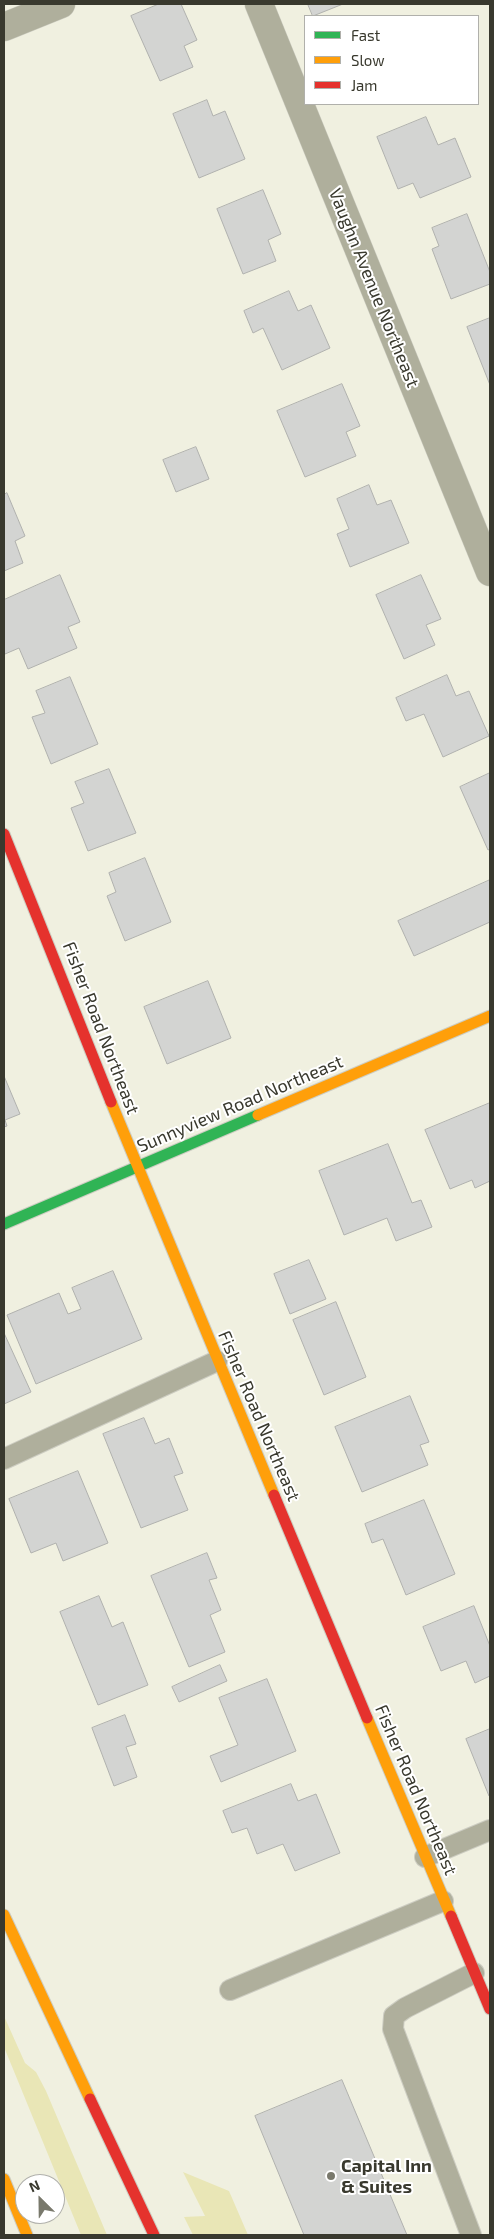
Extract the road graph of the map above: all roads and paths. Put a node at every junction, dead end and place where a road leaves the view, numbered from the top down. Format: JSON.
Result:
{"nodes":[{"id":1,"x":61,"y":4,"type":"edge"},
{"id":2,"x":259,"y":4,"type":"edge"},
{"id":3,"x":4,"y":27,"type":"edge"},
{"id":4,"x":490,"y":572,"type":"edge"},
{"id":5,"x":4,"y":834,"type":"edge"},
{"id":6,"x":490,"y":1016,"type":"edge"},
{"id":7,"x":137,"y":1167,"type":"junction"},
{"id":8,"x":4,"y":1224,"type":"edge"},
{"id":9,"x":217,"y":1361,"type":"junction"},
{"id":10,"x":4,"y":1459,"type":"edge"},
{"id":11,"x":490,"y":1830,"type":"edge"},
{"id":12,"x":425,"y":1856,"type":"junction"},
{"id":13,"x":444,"y":1902,"type":"junction"},
{"id":14,"x":4,"y":1915,"type":"edge"},
{"id":15,"x":474,"y":1973,"type":"junction"},
{"id":16,"x":230,"y":1990,"type":"dead end"},
{"id":17,"x":489,"y":2002,"type":"edge"},
{"id":18,"x":4,"y":2179,"type":"edge"},
{"id":19,"x":27,"y":2235,"type":"edge"},
{"id":20,"x":154,"y":2235,"type":"edge"},
{"id":21,"x":472,"y":2235,"type":"edge"}],
"edges":[{"from":1,"to":3,"type":"street"},
{"from":2,"to":4,"type":"street","name":"Vaughn Avenue Northeast"},
{"from":5,"to":7,"type":"main road","name":"Fisher Road Northeast"},
{"from":6,"to":7,"type":"main road","name":"Sunnyview Road Northeast"},
{"from":7,"to":8,"type":"main road","name":"Sunnyview Road Northeast"},
{"from":7,"to":9,"type":"main road","name":"Fisher Road Northeast"},
{"from":9,"to":10,"type":"lane"},
{"from":9,"to":12,"type":"main road","name":"Fisher Road Northeast"},
{"from":11,"to":12,"type":"lane"},
{"from":12,"to":13,"type":"main road","name":"Fisher Road Northeast"},
{"from":13,"to":15,"type":"main road","name":"Fisher Road Northeast"},
{"from":13,"to":16,"type":"lane"},
{"from":14,"to":20,"type":"main road"},
{"from":15,"to":17,"type":"main road","name":"Fisher Road Northeast"},
{"from":15,"to":21,"type":"lane"},
{"from":18,"to":19,"type":"main road"}]}
